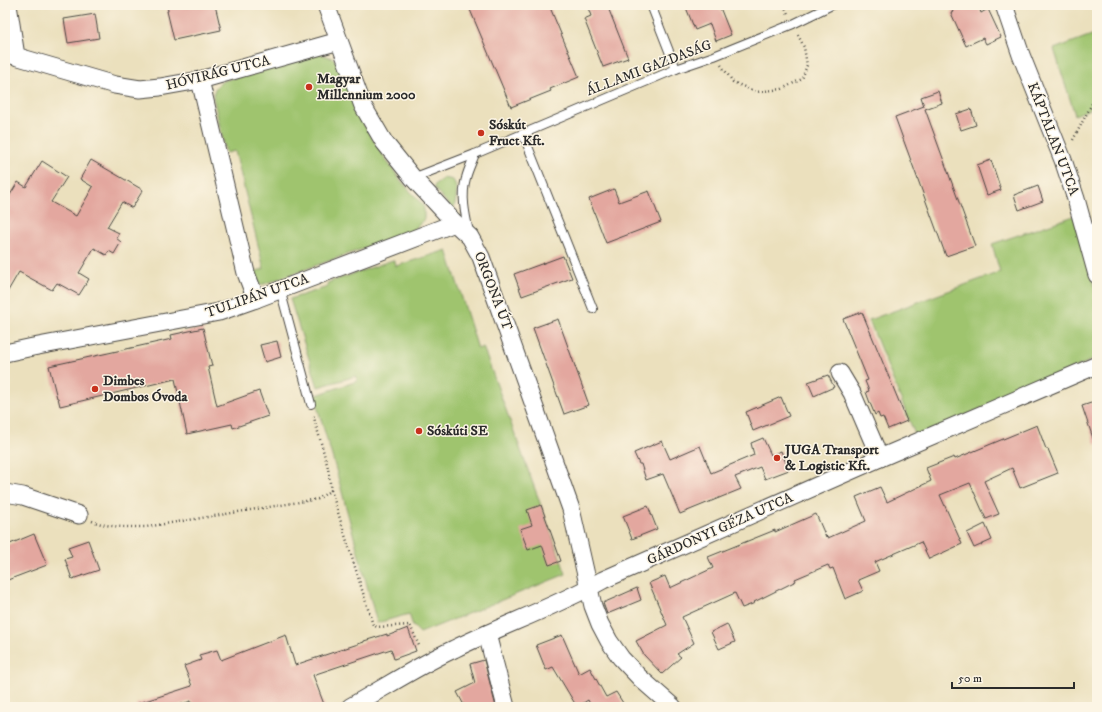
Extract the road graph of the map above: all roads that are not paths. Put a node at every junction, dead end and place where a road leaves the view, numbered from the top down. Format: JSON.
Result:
{"nodes":[{"id":1,"x":8,"y":5,"type":"edge"},
{"id":2,"x":326,"y":5,"type":"edge"},
{"id":3,"x":651,"y":5,"type":"edge"},
{"id":4,"x":832,"y":5,"type":"edge"},
{"id":5,"x":1004,"y":5,"type":"edge"},
{"id":6,"x":338,"y":41,"type":"junction"},
{"id":7,"x":11,"y":55,"type":"edge"},
{"id":8,"x":676,"y":69,"type":"junction"},
{"id":9,"x":200,"y":80,"type":"junction"},
{"id":10,"x":523,"y":134,"type":"junction"},
{"id":11,"x":475,"y":154,"type":"junction"},
{"id":12,"x":413,"y":178,"type":"junction"},
{"id":13,"x":455,"y":224,"type":"junction"},
{"id":14,"x":470,"y":237,"type":"junction"},
{"id":15,"x":1097,"y":275,"type":"edge"},
{"id":16,"x":280,"y":289,"type":"junction"},
{"id":17,"x":256,"y":299,"type":"junction"},
{"id":18,"x":593,"y":309,"type":"dead end"},
{"id":19,"x":5,"y":353,"type":"edge"},
{"id":20,"x":1097,"y":365,"type":"edge"},
{"id":21,"x":840,"y":372,"type":"dead end"},
{"id":22,"x":310,"y":404,"type":"road end"},
{"id":23,"x":880,"y":458,"type":"junction"},
{"id":24,"x":5,"y":493,"type":"edge"},
{"id":25,"x":79,"y":515,"type":"road end"},
{"id":26,"x":589,"y":588,"type":"junction"},
{"id":27,"x":487,"y":634,"type":"junction"},
{"id":28,"x":350,"y":707,"type":"edge"},
{"id":29,"x":506,"y":707,"type":"edge"},
{"id":30,"x":673,"y":707,"type":"edge"}],
"edges":[{"from":1,"to":7,"type":"street"},
{"from":2,"to":6,"type":"street","name":"ORGONA ÚT"},
{"from":3,"to":8,"type":"lane"},
{"from":4,"to":8,"type":"lane","name":"ÁLLAMI GAZDASÁG"},
{"from":5,"to":15,"type":"street","name":"KÁPTALAN UTCA"},
{"from":6,"to":9,"type":"street","name":"HÓVIRÁG UTCA"},
{"from":6,"to":12,"type":"street","name":"ORGONA ÚT"},
{"from":7,"to":9,"type":"street","name":"HÓVIRÁG UTCA"},
{"from":8,"to":10,"type":"lane","name":"ÁLLAMI GAZDASÁG"},
{"from":9,"to":17,"type":"street"},
{"from":10,"to":11,"type":"lane","name":"ÁLLAMI GAZDASÁG"},
{"from":10,"to":18,"type":"lane"},
{"from":11,"to":12,"type":"lane","name":"ÁLLAMI GAZDASÁG"},
{"from":11,"to":14,"type":"lane"},
{"from":12,"to":13,"type":"street","name":"ORGONA ÚT"},
{"from":13,"to":14,"type":"street","name":"ORGONA ÚT"},
{"from":13,"to":16,"type":"street","name":"TULIPÁN UTCA"},
{"from":14,"to":26,"type":"street","name":"ORGONA ÚT"},
{"from":16,"to":17,"type":"street","name":"TULIPÁN UTCA"},
{"from":16,"to":22,"type":"lane"},
{"from":17,"to":19,"type":"street","name":"TULIPÁN UTCA"},
{"from":20,"to":23,"type":"street","name":"GÁRDONYI GÉZA UTCA"},
{"from":21,"to":23,"type":"street"},
{"from":23,"to":26,"type":"street","name":"GÁRDONYI GÉZA UTCA"},
{"from":24,"to":25,"type":"street"},
{"from":26,"to":27,"type":"street","name":"GÁRDONYI GÉZA UTCA"},
{"from":26,"to":30,"type":"street","name":"ORGONA ÚT"},
{"from":27,"to":28,"type":"street","name":"GÁRDONYI GÉZA UTCA"},
{"from":27,"to":29,"type":"street"}]}
